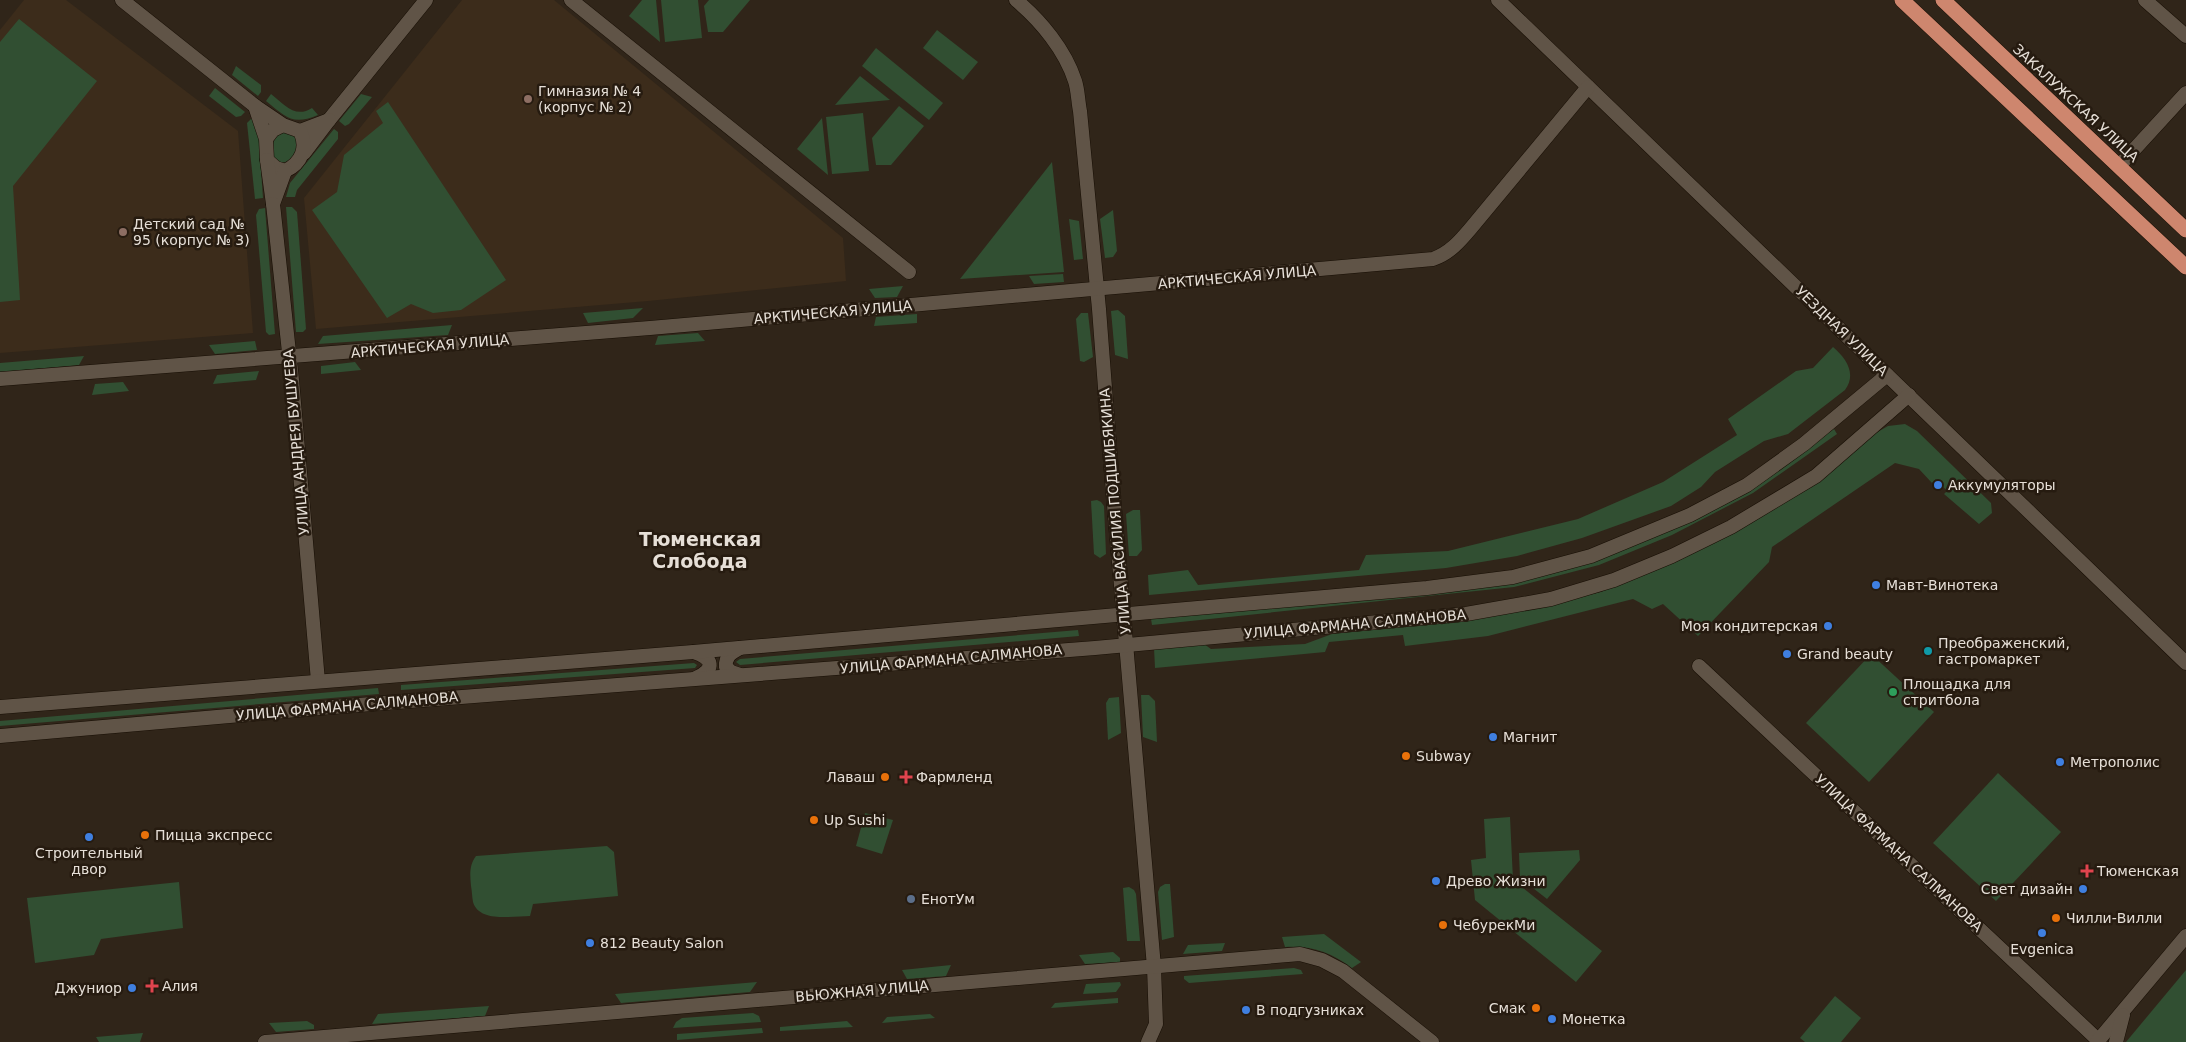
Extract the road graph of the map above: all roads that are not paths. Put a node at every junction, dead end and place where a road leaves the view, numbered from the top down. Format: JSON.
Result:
{"nodes":[{"id":1,"x":122,"y":0,"type":"edge"},
{"id":2,"x":426,"y":0,"type":"edge"},
{"id":3,"x":571,"y":0,"type":"edge"},
{"id":4,"x":1016,"y":0,"type":"edge"},
{"id":5,"x":1498,"y":0,"type":"edge"},
{"id":6,"x":1902,"y":0,"type":"edge"},
{"id":7,"x":1943,"y":0,"type":"edge"},
{"id":8,"x":2145,"y":0,"type":"edge"},
{"id":9,"x":2186,"y":36,"type":"edge"},
{"id":10,"x":1588,"y":87,"type":"junction"},
{"id":11,"x":2186,"y":92,"type":"edge"},
{"id":12,"x":255,"y":106,"type":"junction"},
{"id":13,"x":329,"y":120,"type":"junction"},
{"id":14,"x":283,"y":125,"type":"junction"},
{"id":15,"x":300,"y":131,"type":"junction"},
{"id":16,"x":266,"y":139,"type":"junction"},
{"id":17,"x":303,"y":154,"type":"junction"},
{"id":18,"x":267,"y":160,"type":"junction"},
{"id":19,"x":2119,"y":166,"type":"junction"},
{"id":20,"x":286,"y":171,"type":"junction"},
{"id":21,"x":273,"y":204,"type":"junction"},
{"id":22,"x":2186,"y":230,"type":"edge"},
{"id":23,"x":2186,"y":267,"type":"edge"},
{"id":24,"x":909,"y":272,"type":"dead end"},
{"id":25,"x":1098,"y":290,"type":"junction"},
{"id":26,"x":289,"y":358,"type":"junction"},
{"id":27,"x":1886,"y":375,"type":"junction"},
{"id":28,"x":0,"y":379,"type":"edge"},
{"id":29,"x":1908,"y":395,"type":"junction"},
{"id":30,"x":1124,"y":614,"type":"junction"},
{"id":31,"x":1126,"y":645,"type":"junction"},
{"id":32,"x":741,"y":648,"type":"junction"},
{"id":33,"x":693,"y":652,"type":"junction"},
{"id":34,"x":2186,"y":663,"type":"edge"},
{"id":35,"x":1698,"y":666,"type":"dead end"},
{"id":36,"x":743,"y":676,"type":"junction"},
{"id":37,"x":694,"y":680,"type":"junction"},
{"id":38,"x":318,"y":681,"type":"junction"},
{"id":39,"x":0,"y":707,"type":"edge"},
{"id":40,"x":0,"y":736,"type":"edge"},
{"id":41,"x":2186,"y":936,"type":"edge"},
{"id":42,"x":1154,"y":967,"type":"junction"},
{"id":43,"x":2126,"y":1008,"type":"junction"},
{"id":44,"x":2098,"y":1041,"type":"edge"},
{"id":45,"x":265,"y":1042,"type":"edge"},
{"id":46,"x":1148,"y":1042,"type":"edge"},
{"id":47,"x":1432,"y":1042,"type":"edge"},
{"id":48,"x":2116,"y":1042,"type":"edge"}],
"edges":[{"from":1,"to":12,"type":"street"},
{"from":2,"to":13,"type":"street"},
{"from":3,"to":24,"type":"street"},
{"from":4,"to":25,"type":"street","name":"УЛИЦА ВАСИЛИЯ ПОДШИБЯКИНА"},
{"from":5,"to":10,"type":"street","name":"УЕЗДНАЯ УЛИЦА"},
{"from":6,"to":23,"type":"highway"},
{"from":7,"to":19,"type":"highway","name":"ЗАКАЛУЖСКАЯ УЛИЦА"},
{"from":8,"to":9,"type":"street"},
{"from":10,"to":25,"type":"street","name":"АРКТИЧЕСКАЯ УЛИЦА"},
{"from":10,"to":27,"type":"street","name":"УЕЗДНАЯ УЛИЦА"},
{"from":11,"to":19,"type":"street"},
{"from":12,"to":14,"type":"street"},
{"from":12,"to":16,"type":"street"},
{"from":13,"to":15,"type":"street"},
{"from":13,"to":17,"type":"street"},
{"from":14,"to":15,"type":"street"},
{"from":14,"to":16,"type":"street"},
{"from":15,"to":17,"type":"street"},
{"from":16,"to":18,"type":"street"},
{"from":17,"to":20,"type":"street"},
{"from":18,"to":20,"type":"street"},
{"from":18,"to":21,"type":"street","name":"УЛИЦА АНДРЕЯ БУШУЕВА"},
{"from":19,"to":22,"type":"highway","name":"ЗАКАЛУЖСКАЯ УЛИЦА"},
{"from":20,"to":21,"type":"street"},
{"from":21,"to":26,"type":"street","name":"УЛИЦА АНДРЕЯ БУШУЕВА"},
{"from":25,"to":26,"type":"street","name":"АРКТИЧЕСКАЯ УЛИЦА"},
{"from":25,"to":30,"type":"street","name":"УЛИЦА ВАСИЛИЯ ПОДШИБЯКИНА"},
{"from":26,"to":28,"type":"street","name":"АРКТИЧЕСКАЯ УЛИЦА"},
{"from":26,"to":38,"type":"street","name":"УЛИЦА АНДРЕЯ БУШУЕВА"},
{"from":27,"to":29,"type":"street","name":"УЕЗДНАЯ УЛИЦА"},
{"from":27,"to":30,"type":"street","name":"УЛИЦА ФАРМАНА САЛМАНОВА"},
{"from":29,"to":31,"type":"street","name":"УЛИЦА ФАРМАНА САЛМАНОВА"},
{"from":29,"to":34,"type":"street","name":"УЕЗДНАЯ УЛИЦА"},
{"from":30,"to":31,"type":"street","name":"УЛИЦА ВАСИЛИЯ ПОДШИБЯКИНА"},
{"from":30,"to":32,"type":"street","name":"УЛИЦА ФАРМАНА САЛМАНОВА"},
{"from":31,"to":36,"type":"street","name":"УЛИЦА ФАРМАНА САЛМАНОВА"},
{"from":31,"to":42,"type":"street","name":"УЛИЦА ВАСИЛИЯ ПОДШИБЯКИНА"},
{"from":32,"to":33,"type":"street","name":"УЛИЦА ФАРМАНА САЛМАНОВА"},
{"from":32,"to":36,"type":"street"},
{"from":33,"to":37,"type":"street"},
{"from":33,"to":38,"type":"street","name":"УЛИЦА ФАРМАНА САЛМАНОВА"},
{"from":35,"to":44,"type":"street","name":"УЛИЦА ФАРМАНА САЛМАНОВА"},
{"from":36,"to":37,"type":"street","name":"УЛИЦА ФАРМАНА САЛМАНОВА"},
{"from":37,"to":40,"type":"street","name":"УЛИЦА ФАРМАНА САЛМАНОВА"},
{"from":38,"to":39,"type":"street","name":"УЛИЦА ФАРМАНА САЛМАНОВА"},
{"from":41,"to":43,"type":"street"},
{"from":42,"to":45,"type":"street","name":"ВЬЮЖНАЯ УЛИЦА"},
{"from":42,"to":46,"type":"street","name":"УЛИЦА ВАСИЛИЯ ПОДШИБЯКИНА"},
{"from":42,"to":47,"type":"street","name":"ВЬЮЖНАЯ УЛИЦА"},
{"from":43,"to":44,"type":"street"},
{"from":43,"to":48,"type":"street"}]}
